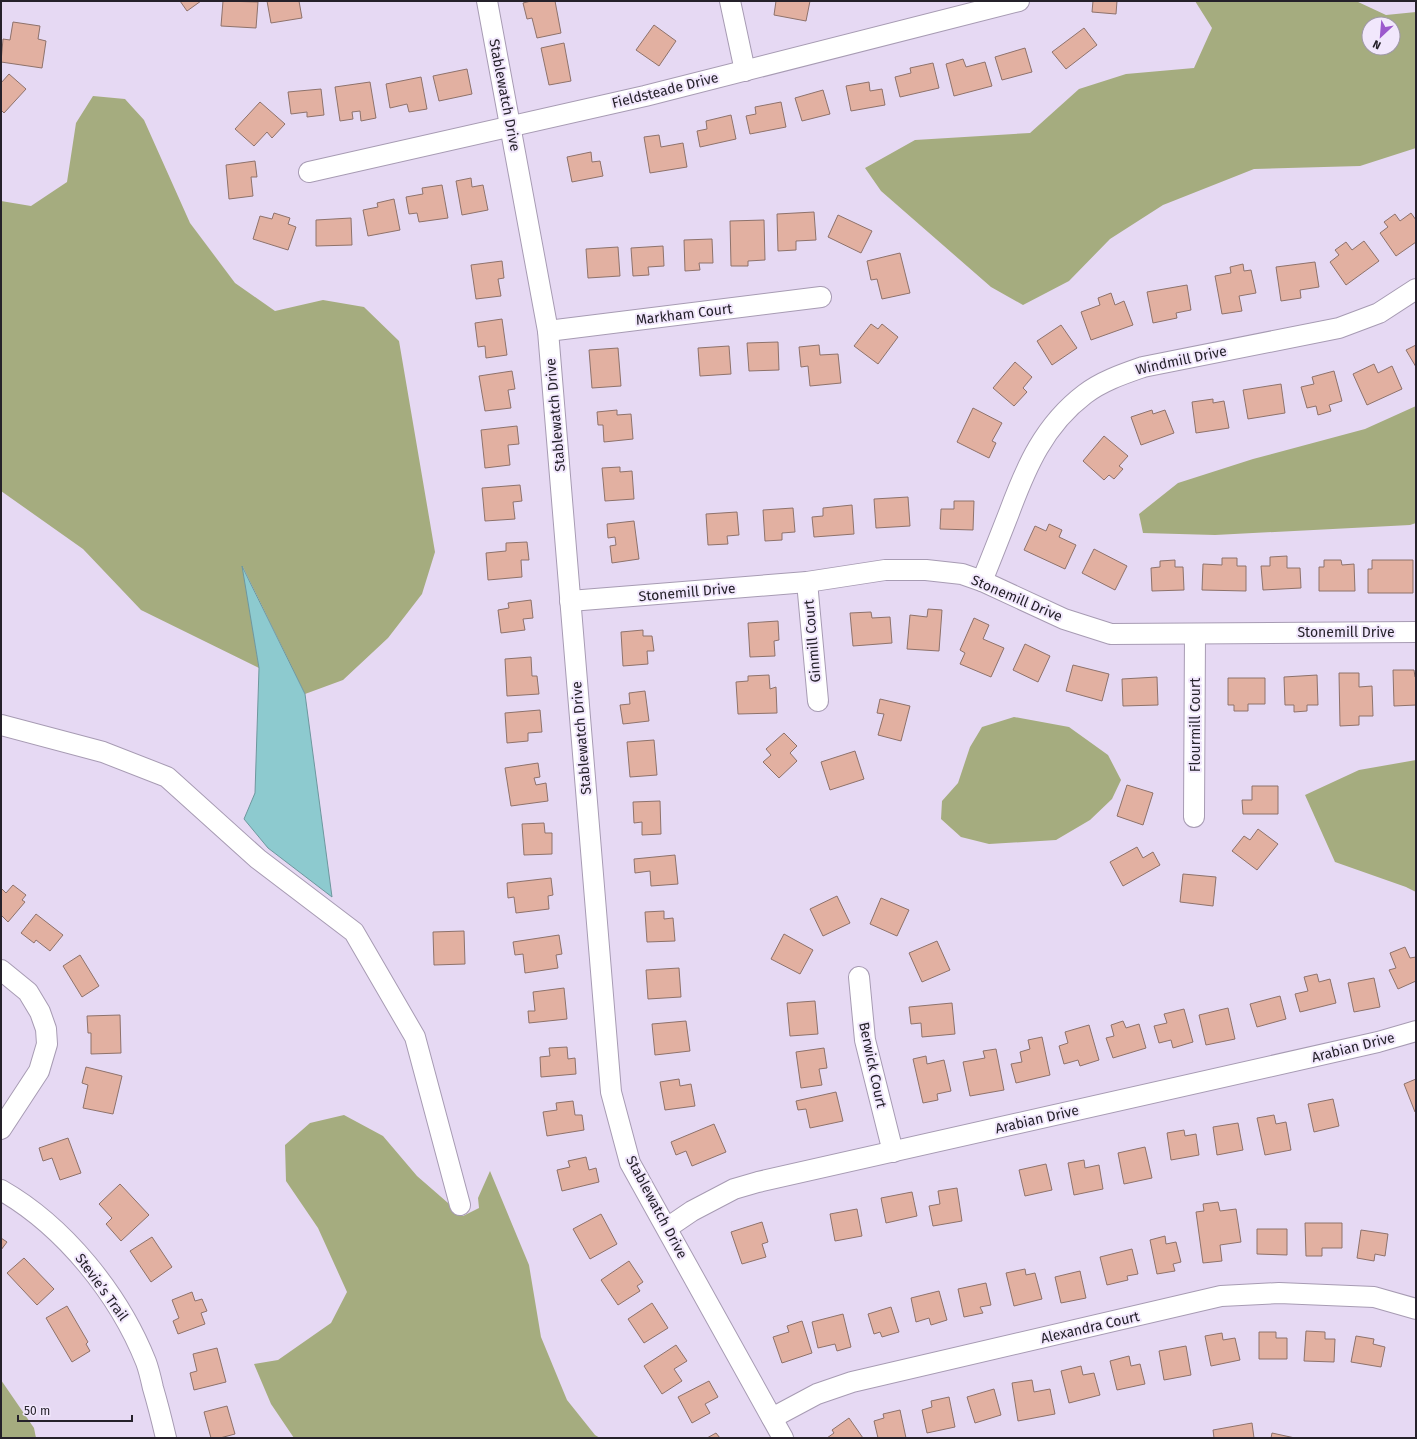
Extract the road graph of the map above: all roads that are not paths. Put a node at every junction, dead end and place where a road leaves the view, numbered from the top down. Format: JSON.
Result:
{"nodes":[{"id":1,"x":487,"y":1,"type":"edge"},
{"id":2,"x":730,"y":1,"type":"edge"},
{"id":3,"x":1018,"y":1,"type":"edge"},
{"id":4,"x":745,"y":71,"type":"junction"},
{"id":5,"x":511,"y":126,"type":"junction"},
{"id":6,"x":309,"y":172,"type":"dead end"},
{"id":7,"x":1416,"y":289,"type":"edge"},
{"id":8,"x":820,"y":297,"type":"dead end"},
{"id":9,"x":548,"y":331,"type":"junction"},
{"id":10,"x":982,"y":581,"type":"junction"},
{"id":11,"x":807,"y":582,"type":"junction"},
{"id":12,"x":570,"y":601,"type":"junction"},
{"id":13,"x":1416,"y":632,"type":"edge"},
{"id":14,"x":1195,"y":634,"type":"junction"},
{"id":15,"x":818,"y":700,"type":"dead end"},
{"id":16,"x":1,"y":725,"type":"edge"},
{"id":17,"x":1194,"y":816,"type":"dead end"},
{"id":18,"x":1,"y":970,"type":"edge"},
{"id":19,"x":859,"y":977,"type":"dead end"},
{"id":20,"x":1416,"y":1031,"type":"edge"},
{"id":21,"x":1,"y":1129,"type":"edge"},
{"id":22,"x":893,"y":1152,"type":"junction"},
{"id":23,"x":1,"y":1190,"type":"edge"},
{"id":24,"x":460,"y":1205,"type":"dead end"},
{"id":25,"x":667,"y":1228,"type":"junction"},
{"id":26,"x":1416,"y":1309,"type":"edge"},
{"id":27,"x":772,"y":1418,"type":"junction"},
{"id":28,"x":166,"y":1438,"type":"edge"},
{"id":29,"x":783,"y":1438,"type":"edge"}],
"edges":[{"from":1,"to":5,"type":"street","name":"Stablewatch Drive"},
{"from":2,"to":4,"type":"street"},
{"from":3,"to":4,"type":"street","name":"Fieldsteade Drive"},
{"from":4,"to":5,"type":"street","name":"Fieldsteade Drive"},
{"from":5,"to":6,"type":"street","name":"Fieldsteade Drive"},
{"from":5,"to":9,"type":"street","name":"Stablewatch Drive"},
{"from":7,"to":10,"type":"street","name":"Windmill Drive"},
{"from":8,"to":9,"type":"street","name":"Markham Court"},
{"from":9,"to":12,"type":"street","name":"Stablewatch Drive"},
{"from":10,"to":11,"type":"street","name":"Stonemill Drive"},
{"from":10,"to":14,"type":"street","name":"Stonemill Drive"},
{"from":11,"to":12,"type":"street","name":"Stonemill Drive"},
{"from":11,"to":15,"type":"street","name":"Ginmill Court"},
{"from":12,"to":25,"type":"street","name":"Stablewatch Drive"},
{"from":13,"to":14,"type":"street","name":"Stonemill Drive"},
{"from":14,"to":17,"type":"street","name":"Flourmill Court"},
{"from":16,"to":24,"type":"street"},
{"from":18,"to":21,"type":"street"},
{"from":19,"to":22,"type":"street","name":"Berwick Court"},
{"from":20,"to":22,"type":"street","name":"Arabian Drive"},
{"from":22,"to":25,"type":"street","name":"Arabian Drive"},
{"from":23,"to":28,"type":"street","name":"Stevie’s Trail"},
{"from":25,"to":27,"type":"street","name":"Stablewatch Drive"},
{"from":26,"to":27,"type":"street","name":"Alexandra Court"},
{"from":27,"to":29,"type":"street","name":"Stablewatch Drive"}]}
